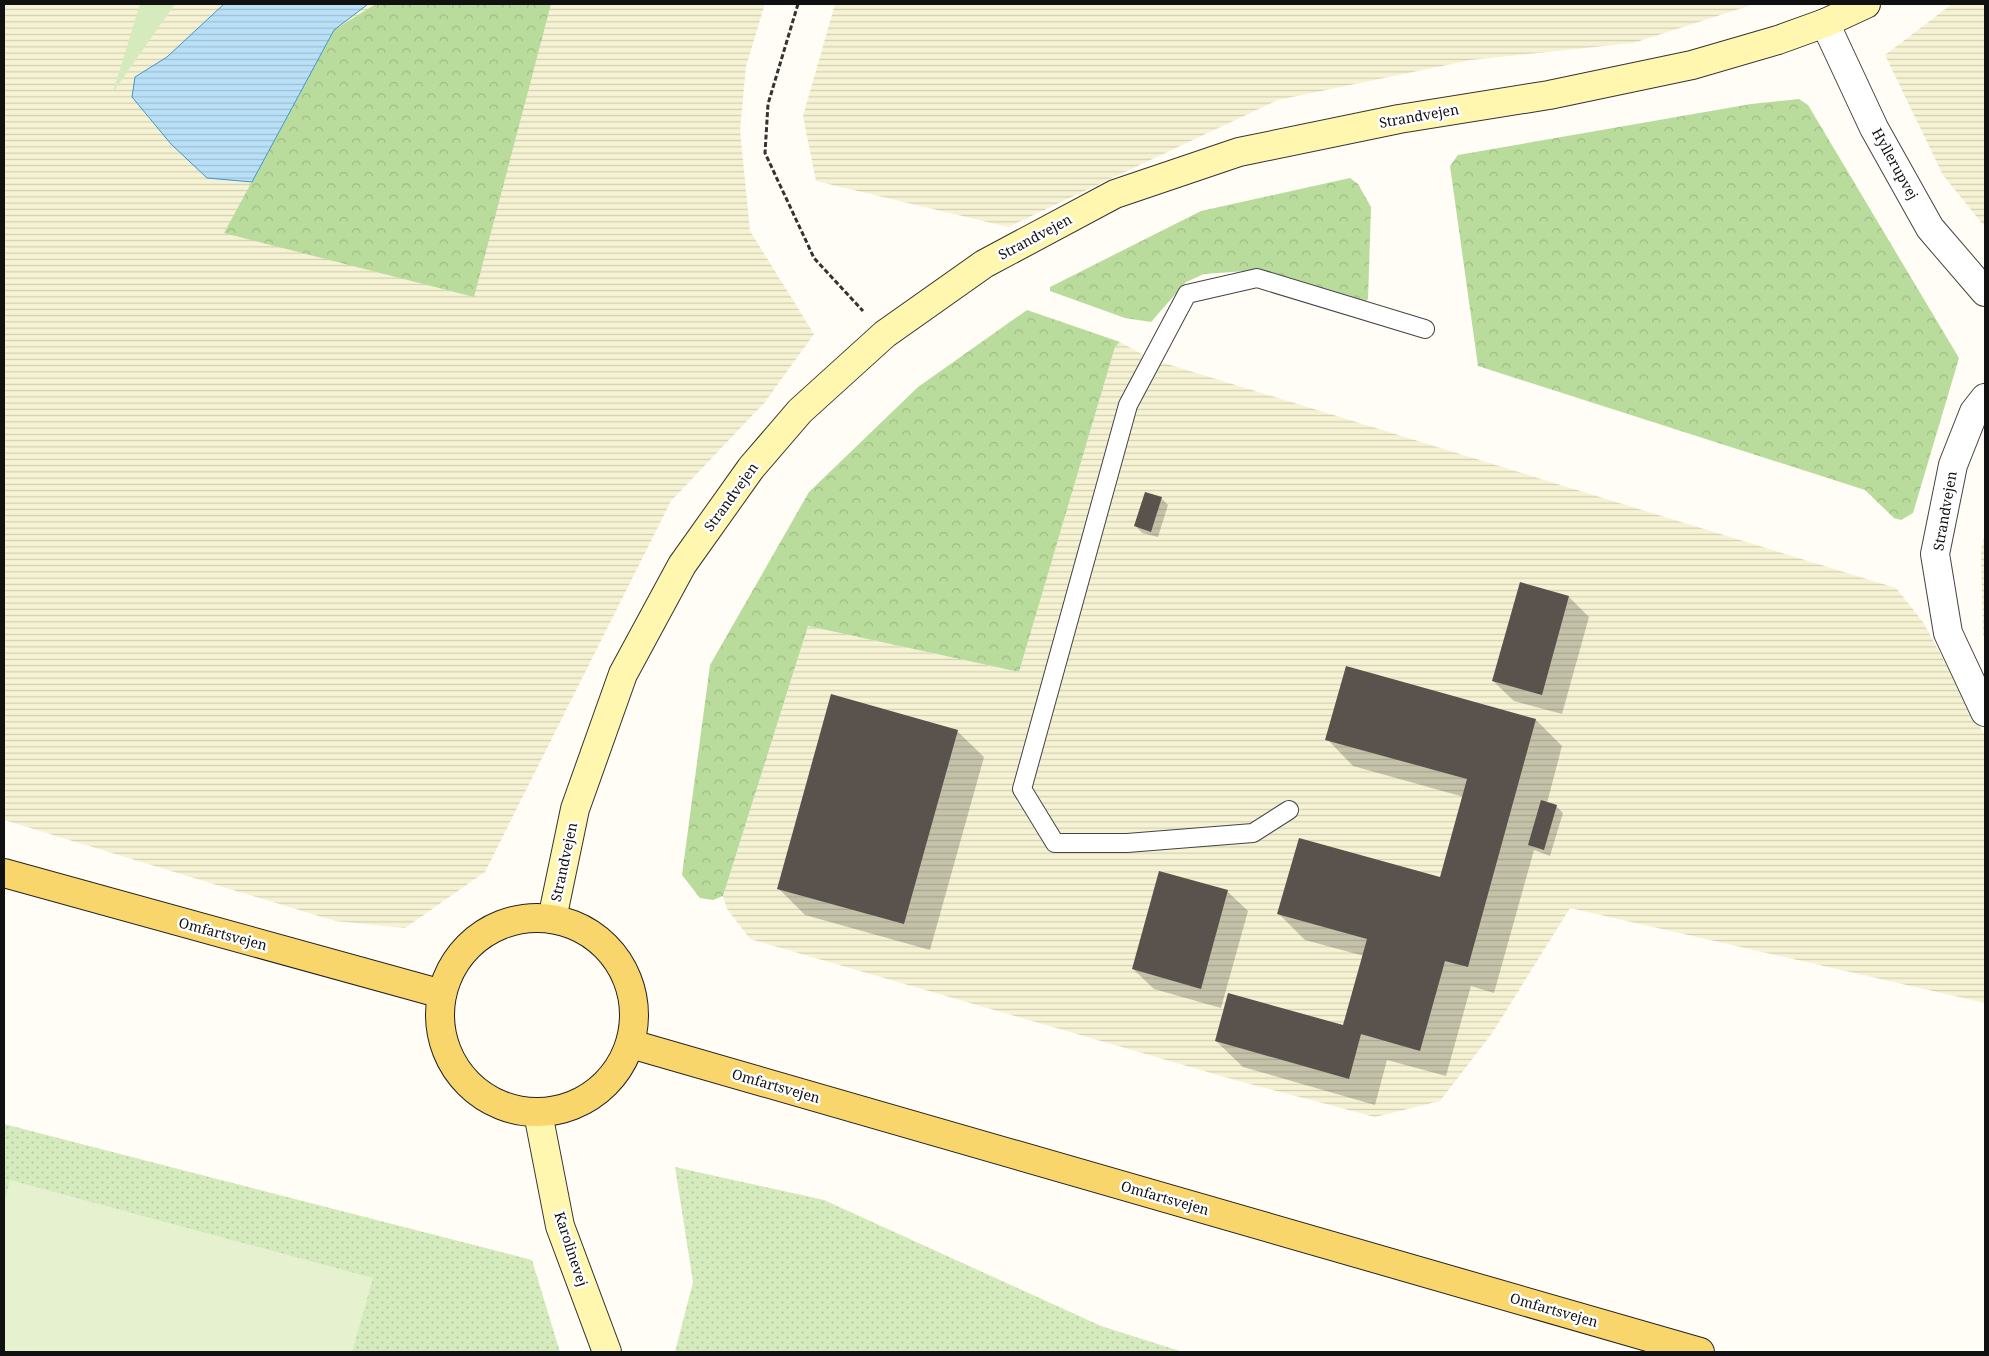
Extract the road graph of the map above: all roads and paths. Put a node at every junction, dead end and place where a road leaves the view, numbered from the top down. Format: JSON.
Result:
{"nodes":[{"id":1,"x":798,"y":4,"type":"edge"},
{"id":2,"x":1866,"y":4,"type":"edge"},
{"id":3,"x":1825,"y":23,"type":"junction"},
{"id":4,"x":1985,"y":292,"type":"edge"},
{"id":5,"x":1425,"y":329,"type":"dead end"},
{"id":6,"x":885,"y":334,"type":"junction"},
{"id":7,"x":1985,"y":398,"type":"edge"},
{"id":8,"x":1985,"y":712,"type":"edge"},
{"id":9,"x":1289,"y":810,"type":"dead end"},
{"id":10,"x":4,"y":873,"type":"edge"},
{"id":11,"x":552,"y":919,"type":"junction"},
{"id":12,"x":442,"y":994,"type":"junction"},
{"id":13,"x":631,"y":1044,"type":"junction"},
{"id":14,"x":538,"y":1112,"type":"junction"},
{"id":15,"x":607,"y":1352,"type":"edge"},
{"id":16,"x":1700,"y":1352,"type":"edge"}],
"edges":[{"from":1,"to":6,"type":"path"},
{"from":2,"to":3,"type":"street","name":"Strandvejen"},
{"from":3,"to":4,"type":"street","name":"Hyllerupvej"},
{"from":3,"to":6,"type":"street","name":"Strandvejen"},
{"from":5,"to":9,"type":"lane"},
{"from":6,"to":11,"type":"street","name":"Strandvejen"},
{"from":7,"to":8,"type":"street","name":"Strandvejen"},
{"from":10,"to":12,"type":"main road","name":"Omfartsvejen"},
{"from":11,"to":12,"type":"main road"},
{"from":11,"to":13,"type":"main road"},
{"from":12,"to":14,"type":"main road"},
{"from":13,"to":14,"type":"main road"},
{"from":13,"to":16,"type":"main road","name":"Omfartsvejen"},
{"from":14,"to":15,"type":"street","name":"Karolinevej"}]}
